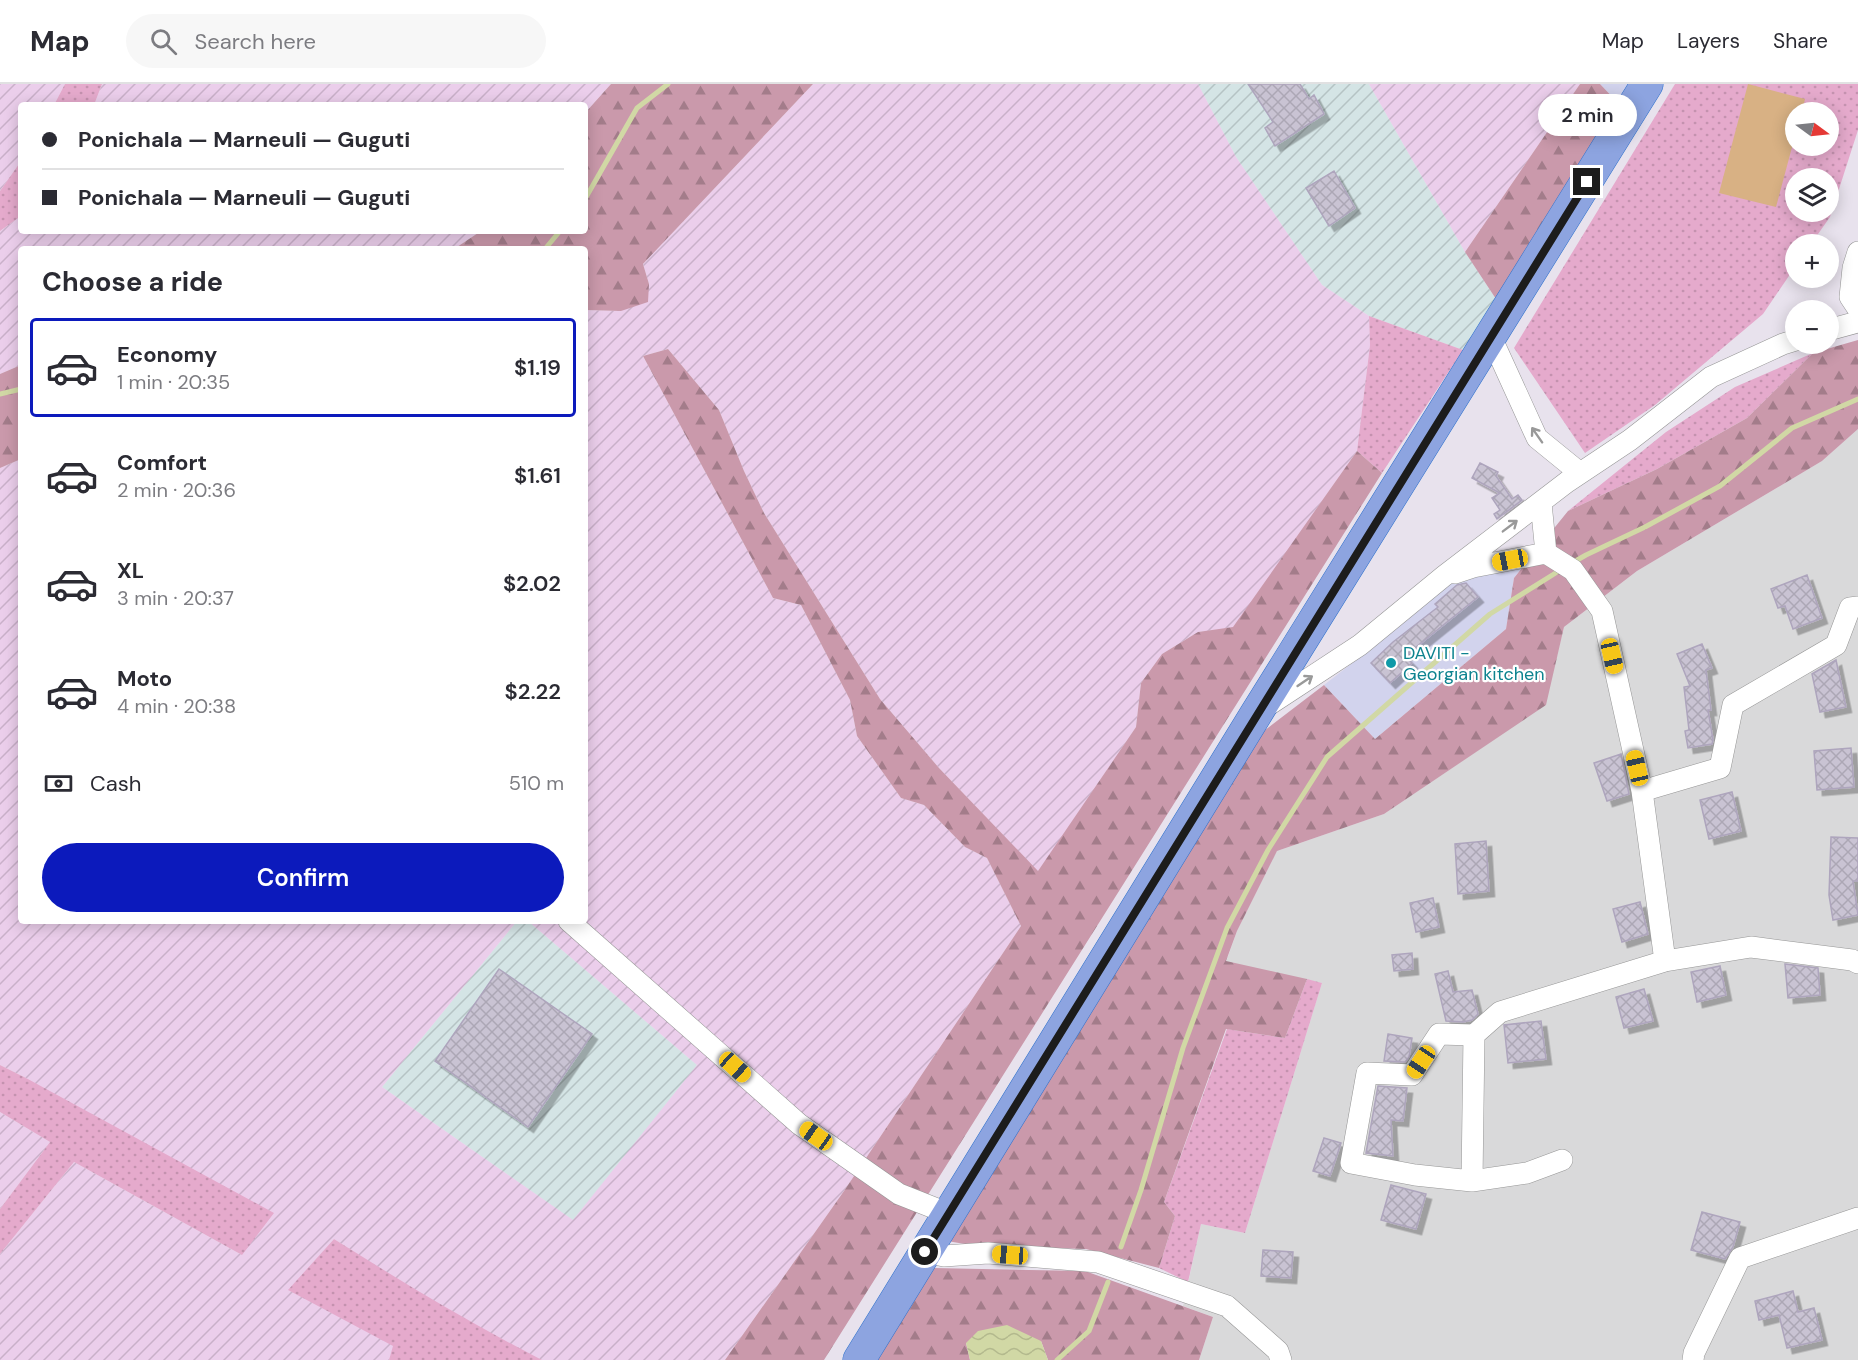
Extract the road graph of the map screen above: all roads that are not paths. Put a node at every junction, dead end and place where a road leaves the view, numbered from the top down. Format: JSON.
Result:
{"nodes":[{"id":1,"x":1646,"y":84,"type":"edge"},
{"id":2,"x":1858,"y":252,"type":"edge"},
{"id":3,"x":1858,"y":309,"type":"edge"},
{"id":4,"x":1858,"y":322,"type":"edge"},
{"id":5,"x":1839,"y":327,"type":"edge"},
{"id":6,"x":1491,"y":337,"type":"junction"},
{"id":7,"x":1785,"y":343,"type":"edge"},
{"id":8,"x":1580,"y":473,"type":"junction"},
{"id":9,"x":1541,"y":503,"type":"junction"},
{"id":10,"x":1546,"y":553,"type":"junction"},
{"id":11,"x":1444,"y":576,"type":"junction"},
{"id":12,"x":1858,"y":607,"type":"edge"},
{"id":13,"x":1256,"y":714,"type":"junction"},
{"id":14,"x":1642,"y":791,"type":"junction"},
{"id":15,"x":571,"y":924,"type":"edge"},
{"id":16,"x":1665,"y":961,"type":"junction"},
{"id":17,"x":1858,"y":963,"type":"edge"},
{"id":18,"x":1474,"y":1035,"type":"junction"},
{"id":19,"x":1562,"y":1160,"type":"dead end"},
{"id":20,"x":1472,"y":1181,"type":"junction"},
{"id":21,"x":947,"y":1213,"type":"junction"},
{"id":22,"x":1858,"y":1218,"type":"edge"},
{"id":23,"x":925,"y":1252,"type":"junction"},
{"id":24,"x":859,"y":1360,"type":"edge"},
{"id":25,"x":1281,"y":1360,"type":"edge"},
{"id":26,"x":1693,"y":1360,"type":"edge"}],
"edges":[{"from":1,"to":6,"type":"highway"},
{"from":2,"to":3,"type":"street"},
{"from":4,"to":5,"type":"street"},
{"from":8,"to":6,"type":"street","one_way":true},
{"from":6,"to":13,"type":"highway"},
{"from":7,"to":8,"type":"street"},
{"from":8,"to":9,"type":"street"},
{"from":9,"to":10,"type":"street"},
{"from":11,"to":9,"type":"street","one_way":true},
{"from":10,"to":11,"type":"street"},
{"from":10,"to":14,"type":"street"},
{"from":13,"to":11,"type":"street","one_way":true},
{"from":12,"to":14,"type":"street"},
{"from":13,"to":21,"type":"highway"},
{"from":14,"to":16,"type":"street"},
{"from":15,"to":21,"type":"street"},
{"from":16,"to":17,"type":"street"},
{"from":16,"to":18,"type":"street"},
{"from":18,"to":20,"type":"street"},
{"from":18,"to":20,"type":"street"},
{"from":19,"to":20,"type":"street"},
{"from":21,"to":23,"type":"highway"},
{"from":22,"to":26,"type":"street"},
{"from":23,"to":24,"type":"highway"},
{"from":23,"to":25,"type":"street"}]}
